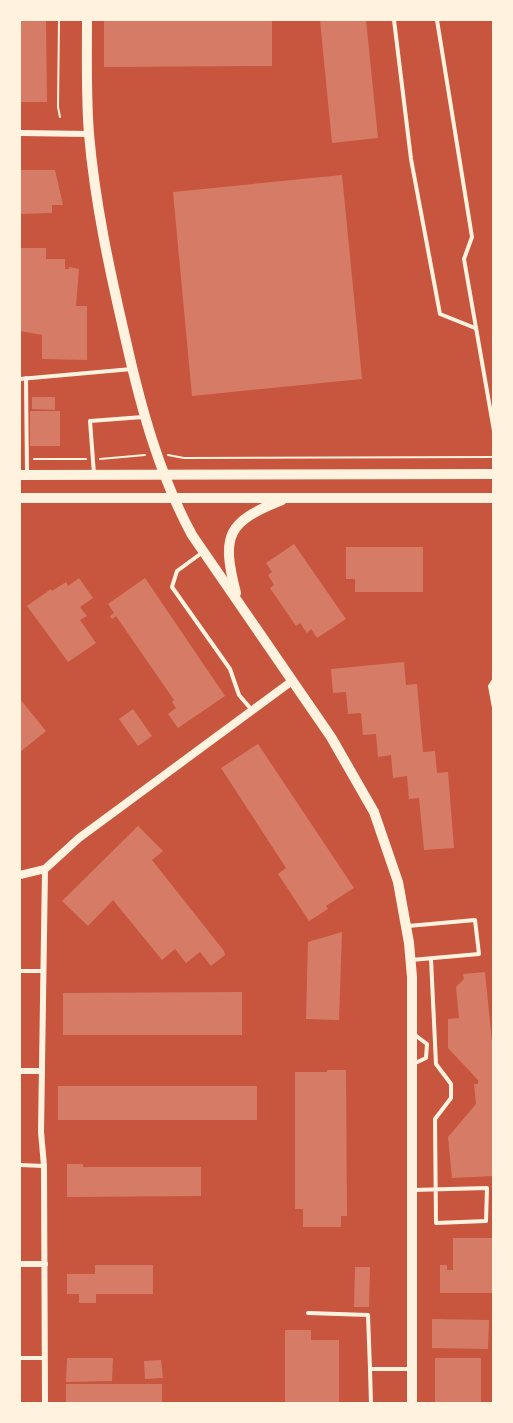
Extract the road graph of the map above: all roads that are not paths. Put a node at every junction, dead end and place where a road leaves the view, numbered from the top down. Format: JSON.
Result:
{"nodes":[{"id":1,"x":87,"y":20,"type":"edge"},
{"id":2,"x":394,"y":20,"type":"edge"},
{"id":3,"x":437,"y":20,"type":"edge"},
{"id":4,"x":20,"y":133,"type":"edge"},
{"id":5,"x":89,"y":134,"type":"junction"},
{"id":6,"x":475,"y":328,"type":"junction"},
{"id":7,"x":132,"y":369,"type":"junction"},
{"id":8,"x":26,"y":378,"type":"junction"},
{"id":9,"x":20,"y":379,"type":"edge"},
{"id":10,"x":145,"y":417,"type":"junction"},
{"id":11,"x":493,"y":429,"type":"edge"},
{"id":12,"x":494,"y":474,"type":"edge"},
{"id":13,"x":23,"y":475,"type":"edge"},
{"id":14,"x":94,"y":475,"type":"junction"},
{"id":15,"x":164,"y":475,"type":"junction"},
{"id":16,"x":20,"y":498,"type":"edge"},
{"id":17,"x":173,"y":498,"type":"junction"},
{"id":18,"x":288,"y":498,"type":"junction"},
{"id":19,"x":494,"y":498,"type":"edge"},
{"id":20,"x":204,"y":551,"type":"junction"},
{"id":21,"x":238,"y":602,"type":"junction"},
{"id":22,"x":494,"y":680,"type":"edge"},
{"id":23,"x":292,"y":681,"type":"junction"},
{"id":24,"x":494,"y":708,"type":"edge"},
{"id":25,"x":252,"y":710,"type":"junction"},
{"id":26,"x":45,"y":869,"type":"junction"},
{"id":27,"x":20,"y":875,"type":"edge"},
{"id":28,"x":407,"y":926,"type":"junction"},
{"id":29,"x":431,"y":958,"type":"junction"},
{"id":30,"x":410,"y":961,"type":"junction"},
{"id":31,"x":20,"y":971,"type":"edge"},
{"id":32,"x":44,"y":971,"type":"junction"},
{"id":33,"x":413,"y":1032,"type":"junction"},
{"id":34,"x":428,"y":1051,"type":"junction"},
{"id":35,"x":434,"y":1052,"type":"junction"},
{"id":36,"x":413,"y":1064,"type":"junction"},
{"id":37,"x":20,"y":1071,"type":"edge"},
{"id":38,"x":42,"y":1071,"type":"junction"},
{"id":39,"x":20,"y":1166,"type":"edge"},
{"id":40,"x":44,"y":1166,"type":"junction"},
{"id":41,"x":435,"y":1189,"type":"junction"},
{"id":42,"x":413,"y":1190,"type":"junction"},
{"id":43,"x":20,"y":1264,"type":"edge"},
{"id":44,"x":45,"y":1264,"type":"junction"},
{"id":45,"x":308,"y":1313,"type":"dead end"},
{"id":46,"x":45,"y":1358,"type":"junction"},
{"id":47,"x":20,"y":1359,"type":"edge"},
{"id":48,"x":370,"y":1369,"type":"junction"},
{"id":49,"x":413,"y":1369,"type":"junction"},
{"id":50,"x":45,"y":1404,"type":"edge"},
{"id":51,"x":371,"y":1404,"type":"edge"},
{"id":52,"x":412,"y":1404,"type":"edge"}],
"edges":[{"from":1,"to":5,"type":"main road"},
{"from":2,"to":6,"type":"lane"},
{"from":3,"to":6,"type":"lane"},
{"from":4,"to":5,"type":"street"},
{"from":5,"to":7,"type":"main road"},
{"from":6,"to":11,"type":"lane"},
{"from":7,"to":8,"type":"lane"},
{"from":7,"to":10,"type":"main road"},
{"from":8,"to":9,"type":"lane"},
{"from":8,"to":13,"type":"lane"},
{"from":10,"to":14,"type":"lane"},
{"from":10,"to":15,"type":"main road"},
{"from":12,"to":15,"type":"main road"},
{"from":13,"to":14,"type":"main road"},
{"from":14,"to":15,"type":"main road"},
{"from":15,"to":17,"type":"main road"},
{"from":16,"to":17,"type":"main road"},
{"from":17,"to":18,"type":"main road"},
{"from":17,"to":20,"type":"main road"},
{"from":18,"to":19,"type":"main road"},
{"from":18,"to":21,"type":"main road"},
{"from":20,"to":21,"type":"main road"},
{"from":20,"to":25,"type":"lane"},
{"from":21,"to":23,"type":"main road"},
{"from":22,"to":24,"type":"lane"},
{"from":23,"to":25,"type":"street"},
{"from":23,"to":28,"type":"main road"},
{"from":25,"to":26,"type":"street"},
{"from":26,"to":27,"type":"street"},
{"from":26,"to":32,"type":"street"},
{"from":28,"to":29,"type":"lane"},
{"from":28,"to":30,"type":"main road"},
{"from":29,"to":30,"type":"lane"},
{"from":29,"to":35,"type":"lane"},
{"from":30,"to":33,"type":"main road"},
{"from":31,"to":32,"type":"lane"},
{"from":32,"to":38,"type":"street"},
{"from":33,"to":34,"type":"lane"},
{"from":33,"to":36,"type":"main road"},
{"from":34,"to":35,"type":"lane"},
{"from":34,"to":36,"type":"lane"},
{"from":35,"to":41,"type":"lane"},
{"from":36,"to":42,"type":"main road"},
{"from":37,"to":38,"type":"street"},
{"from":38,"to":40,"type":"street"},
{"from":39,"to":40,"type":"lane"},
{"from":40,"to":44,"type":"street"},
{"from":41,"to":41,"type":"lane"},
{"from":41,"to":42,"type":"lane"},
{"from":42,"to":49,"type":"main road"},
{"from":43,"to":44,"type":"street"},
{"from":44,"to":46,"type":"street"},
{"from":45,"to":48,"type":"lane"},
{"from":46,"to":47,"type":"lane"},
{"from":46,"to":50,"type":"street"},
{"from":48,"to":49,"type":"lane"},
{"from":48,"to":51,"type":"lane"},
{"from":49,"to":52,"type":"main road"}]}
